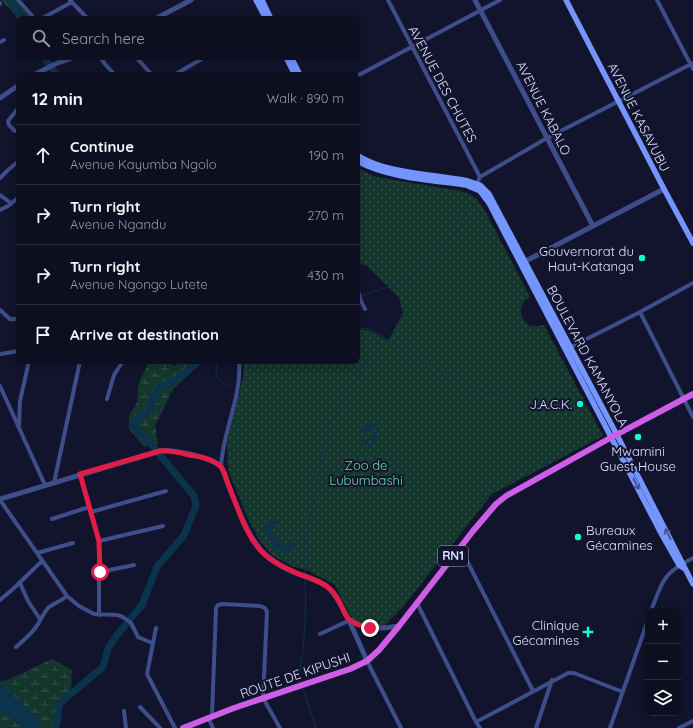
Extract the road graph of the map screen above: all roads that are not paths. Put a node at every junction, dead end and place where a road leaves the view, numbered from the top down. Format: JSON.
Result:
{"nodes":[{"id":1,"x":18,"y":0,"type":"edge"},
{"id":2,"x":191,"y":0,"type":"edge"},
{"id":3,"x":256,"y":0,"type":"edge"},
{"id":4,"x":262,"y":0,"type":"edge"},
{"id":5,"x":388,"y":0,"type":"edge"},
{"id":6,"x":475,"y":0,"type":"edge"},
{"id":7,"x":500,"y":0,"type":"edge"},
{"id":8,"x":566,"y":0,"type":"edge"},
{"id":9,"x":657,"y":0,"type":"edge"},
{"id":10,"x":71,"y":1,"type":"edge"},
{"id":11,"x":481,"y":10,"type":"junction"},
{"id":12,"x":32,"y":16,"type":"edge"},
{"id":13,"x":46,"y":16,"type":"edge"},
{"id":14,"x":85,"y":16,"type":"edge"},
{"id":15,"x":161,"y":16,"type":"edge"},
{"id":16,"x":264,"y":16,"type":"edge"},
{"id":17,"x":270,"y":16,"type":"edge"},
{"id":18,"x":413,"y":46,"type":"junction"},
{"id":19,"x":58,"y":60,"type":"edge"},
{"id":20,"x":102,"y":60,"type":"edge"},
{"id":21,"x":139,"y":60,"type":"edge"},
{"id":22,"x":200,"y":60,"type":"edge"},
{"id":23,"x":288,"y":60,"type":"edge"},
{"id":24,"x":292,"y":60,"type":"edge"},
{"id":25,"x":692,"y":66,"type":"edge"},
{"id":26,"x":40,"y":72,"type":"edge"},
{"id":27,"x":112,"y":72,"type":"edge"},
{"id":28,"x":149,"y":72,"type":"edge"},
{"id":29,"x":179,"y":72,"type":"edge"},
{"id":30,"x":294,"y":72,"type":"edge"},
{"id":31,"x":298,"y":72,"type":"edge"},
{"id":32,"x":360,"y":74,"type":"edge"},
{"id":33,"x":16,"y":87,"type":"edge"},
{"id":34,"x":0,"y":98,"type":"edge"},
{"id":35,"x":619,"y":102,"type":"junction"},
{"id":36,"x":16,"y":110,"type":"edge"},
{"id":37,"x":15,"y":131,"type":"dead end"},
{"id":38,"x":547,"y":138,"type":"junction"},
{"id":39,"x":360,"y":156,"type":"edge"},
{"id":40,"x":360,"y":162,"type":"edge"},
{"id":41,"x":16,"y":163,"type":"edge"},
{"id":42,"x":1,"y":175,"type":"edge"},
{"id":43,"x":480,"y":177,"type":"junction"},
{"id":44,"x":476,"y":186,"type":"junction"},
{"id":45,"x":664,"y":189,"type":"junction"},
{"id":46,"x":0,"y":195,"type":"edge"},
{"id":47,"x":16,"y":199,"type":"edge"},
{"id":48,"x":11,"y":203,"type":"junction"},
{"id":49,"x":0,"y":210,"type":"edge"},
{"id":50,"x":593,"y":226,"type":"junction"},
{"id":51,"x":693,"y":243,"type":"edge"},
{"id":52,"x":523,"y":262,"type":"junction"},
{"id":53,"x":693,"y":283,"type":"edge"},
{"id":54,"x":360,"y":298,"type":"edge"},
{"id":55,"x":365,"y":308,"type":"dead end"},
{"id":56,"x":0,"y":310,"type":"edge"},
{"id":57,"x":640,"y":312,"type":"junction"},
{"id":58,"x":16,"y":319,"type":"edge"},
{"id":59,"x":568,"y":348,"type":"junction"},
{"id":60,"x":16,"y":351,"type":"edge"},
{"id":61,"x":0,"y":354,"type":"edge"},
{"id":62,"x":28,"y":364,"type":"edge"},
{"id":63,"x":79,"y":364,"type":"edge"},
{"id":64,"x":121,"y":364,"type":"edge"},
{"id":65,"x":239,"y":364,"type":"edge"},
{"id":66,"x":0,"y":386,"type":"edge"},
{"id":67,"x":693,"y":394,"type":"edge"},
{"id":68,"x":107,"y":399,"type":"dead end"},
{"id":69,"x":684,"y":399,"type":"junction"},
{"id":70,"x":693,"y":417,"type":"edge"},
{"id":71,"x":19,"y":427,"type":"junction"},
{"id":72,"x":614,"y":436,"type":"junction"},
{"id":73,"x":221,"y":466,"type":"junction"},
{"id":74,"x":80,"y":474,"type":"junction"},
{"id":75,"x":54,"y":482,"type":"junction"},
{"id":76,"x":45,"y":485,"type":"junction"},
{"id":77,"x":166,"y":490,"type":"dead end"},
{"id":78,"x":0,"y":500,"type":"edge"},
{"id":79,"x":90,"y":507,"type":"junction"},
{"id":80,"x":91,"y":512,"type":"junction"},
{"id":81,"x":52,"y":519,"type":"dead end"},
{"id":82,"x":163,"y":526,"type":"dead end"},
{"id":83,"x":99,"y":541,"type":"junction"},
{"id":84,"x":73,"y":543,"type":"dead end"},
{"id":85,"x":460,"y":547,"type":"junction"},
{"id":86,"x":37,"y":553,"type":"junction"},
{"id":87,"x":693,"y":558,"type":"edge"},
{"id":88,"x":42,"y":561,"type":"junction"},
{"id":89,"x":134,"y":565,"type":"dead end"},
{"id":90,"x":682,"y":566,"type":"junction"},
{"id":91,"x":100,"y":572,"type":"junction"},
{"id":92,"x":20,"y":583,"type":"junction"},
{"id":93,"x":693,"y":584,"type":"edge"},
{"id":94,"x":67,"y":596,"type":"junction"},
{"id":95,"x":0,"y":600,"type":"edge"},
{"id":96,"x":417,"y":603,"type":"junction"},
{"id":97,"x":652,"y":608,"type":"edge"},
{"id":98,"x":99,"y":614,"type":"junction"},
{"id":99,"x":40,"y":619,"type":"junction"},
{"id":100,"x":348,"y":620,"type":"junction"},
{"id":101,"x":399,"y":626,"type":"junction"},
{"id":102,"x":156,"y":628,"type":"dead end"},
{"id":103,"x":645,"y":629,"type":"edge"},
{"id":104,"x":320,"y":634,"type":"dead end"},
{"id":105,"x":152,"y":643,"type":"junction"},
{"id":106,"x":16,"y":646,"type":"dead end"},
{"id":107,"x":367,"y":661,"type":"junction"},
{"id":108,"x":553,"y":680,"type":"junction"},
{"id":109,"x":533,"y":691,"type":"junction"},
{"id":110,"x":623,"y":692,"type":"junction"},
{"id":111,"x":263,"y":698,"type":"junction"},
{"id":112,"x":140,"y":706,"type":"dead end"},
{"id":113,"x":124,"y":711,"type":"dead end"},
{"id":114,"x":210,"y":717,"type":"junction"},
{"id":115,"x":693,"y":721,"type":"edge"},
{"id":116,"x":476,"y":722,"type":"junction"},
{"id":117,"x":126,"y":728,"type":"edge"},
{"id":118,"x":160,"y":728,"type":"edge"},
{"id":119,"x":175,"y":728,"type":"edge"},
{"id":120,"x":183,"y":728,"type":"edge"},
{"id":121,"x":213,"y":728,"type":"edge"},
{"id":122,"x":280,"y":728,"type":"edge"},
{"id":123,"x":402,"y":728,"type":"edge"},
{"id":124,"x":480,"y":728,"type":"edge"},
{"id":125,"x":536,"y":728,"type":"edge"},
{"id":126,"x":610,"y":728,"type":"edge"},
{"id":127,"x":679,"y":728,"type":"edge"}],
"edges":[{"from":1,"to":12,"type":"street"},
{"from":2,"to":15,"type":"street"},
{"from":3,"to":16,"type":"main road"},
{"from":4,"to":17,"type":"main road"},
{"from":5,"to":18,"type":"street","name":"AVENUE DES CHUTES"},
{"from":6,"to":11,"type":"street","name":"AVENUE KABALO"},
{"from":7,"to":11,"type":"street"},
{"from":8,"to":35,"type":"main road","name":"AVENUE KASAVUBU"},
{"from":9,"to":25,"type":"street"},
{"from":10,"to":13,"type":"street"},
{"from":10,"to":14,"type":"street"},
{"from":11,"to":18,"type":"street"},
{"from":11,"to":38,"type":"street","name":"AVENUE KABALO"},
{"from":18,"to":32,"type":"street"},
{"from":18,"to":43,"type":"street","name":"AVENUE DES CHUTES"},
{"from":19,"to":26,"type":"street"},
{"from":20,"to":27,"type":"street"},
{"from":21,"to":28,"type":"street"},
{"from":22,"to":29,"type":"street"},
{"from":23,"to":30,"type":"main road"},
{"from":24,"to":31,"type":"main road"},
{"from":25,"to":35,"type":"street"},
{"from":33,"to":34,"type":"street"},
{"from":35,"to":38,"type":"street"},
{"from":35,"to":45,"type":"main road","name":"AVENUE KASAVUBU"},
{"from":36,"to":37,"type":"street"},
{"from":38,"to":43,"type":"street"},
{"from":38,"to":50,"type":"street","name":"AVENUE KABALO"},
{"from":39,"to":44,"type":"main road","name":"BOULEVARD KAMANYOLA"},
{"from":40,"to":44,"type":"main road","name":"BOULEVARD KAMANYOLA"},
{"from":41,"to":42,"type":"street"},
{"from":43,"to":44,"type":"street"},
{"from":44,"to":52,"type":"main road","name":"BOULEVARD KAMANYOLA"},
{"from":45,"to":50,"type":"street"},
{"from":45,"to":51,"type":"main road","name":"AVENUE KASAVUBU"},
{"from":46,"to":48,"type":"street"},
{"from":47,"to":48,"type":"street"},
{"from":48,"to":49,"type":"street"},
{"from":50,"to":52,"type":"street"},
{"from":52,"to":59,"type":"main road","name":"BOULEVARD KAMANYOLA"},
{"from":53,"to":57,"type":"street"},
{"from":54,"to":55,"type":"street"},
{"from":56,"to":58,"type":"street"},
{"from":57,"to":59,"type":"street"},
{"from":57,"to":69,"type":"street"},
{"from":59,"to":72,"type":"main road","name":"BOULEVARD KAMANYOLA"},
{"from":60,"to":61,"type":"street"},
{"from":62,"to":71,"type":"street"},
{"from":63,"to":75,"type":"street"},
{"from":64,"to":68,"type":"street"},
{"from":65,"to":73,"type":"street"},
{"from":66,"to":71,"type":"street"},
{"from":67,"to":69,"type":"highway","number":"RN1"},
{"from":69,"to":70,"type":"street"},
{"from":69,"to":72,"type":"highway","number":"RN1"},
{"from":71,"to":76,"type":"street"},
{"from":72,"to":85,"type":"highway","name":"ROUTE DE KIPUSHI","number":"RN1"},
{"from":72,"to":90,"type":"main road","name":"BOULEVARD KAMANYOLA"},
{"from":73,"to":74,"type":"street"},
{"from":73,"to":100,"type":"street"},
{"from":74,"to":75,"type":"street"},
{"from":74,"to":79,"type":"street"},
{"from":75,"to":76,"type":"street"},
{"from":76,"to":78,"type":"street"},
{"from":77,"to":80,"type":"street"},
{"from":78,"to":86,"type":"street"},
{"from":79,"to":80,"type":"street"},
{"from":79,"to":81,"type":"street"},
{"from":80,"to":83,"type":"street"},
{"from":82,"to":83,"type":"street"},
{"from":83,"to":91,"type":"street"},
{"from":84,"to":86,"type":"street"},
{"from":85,"to":96,"type":"highway","name":"ROUTE DE KIPUSHI","number":"RN1"},
{"from":85,"to":109,"type":"street"},
{"from":86,"to":88,"type":"street"},
{"from":87,"to":90,"type":"street"},
{"from":88,"to":92,"type":"street"},
{"from":88,"to":94,"type":"street"},
{"from":89,"to":91,"type":"street"},
{"from":90,"to":93,"type":"main road","name":"BOULEVARD KAMANYOLA"},
{"from":90,"to":97,"type":"street"},
{"from":91,"to":98,"type":"street"},
{"from":92,"to":95,"type":"street"},
{"from":92,"to":99,"type":"street"},
{"from":94,"to":98,"type":"street"},
{"from":94,"to":99,"type":"street"},
{"from":96,"to":101,"type":"highway","name":"ROUTE DE KIPUSHI","number":"RN1"},
{"from":96,"to":116,"type":"street"},
{"from":98,"to":105,"type":"street"},
{"from":99,"to":106,"type":"street"},
{"from":100,"to":101,"type":"street"},
{"from":100,"to":104,"type":"street"},
{"from":100,"to":107,"type":"street"},
{"from":101,"to":107,"type":"highway","name":"ROUTE DE KIPUSHI","number":"RN1"},
{"from":102,"to":105,"type":"street"},
{"from":103,"to":110,"type":"street"},
{"from":105,"to":119,"type":"street"},
{"from":107,"to":111,"type":"highway","name":"ROUTE DE KIPUSHI","number":"RN1"},
{"from":107,"to":123,"type":"street"},
{"from":108,"to":109,"type":"street"},
{"from":108,"to":110,"type":"street"},
{"from":108,"to":125,"type":"street"},
{"from":109,"to":116,"type":"street"},
{"from":110,"to":126,"type":"street"},
{"from":111,"to":114,"type":"highway","name":"ROUTE DE KIPUSHI","number":"RN1"},
{"from":111,"to":114,"type":"street"},
{"from":111,"to":122,"type":"street"},
{"from":112,"to":118,"type":"street"},
{"from":113,"to":117,"type":"street"},
{"from":114,"to":120,"type":"highway","name":"ROUTE DE KIPUSHI","number":"RN1"},
{"from":114,"to":121,"type":"street"},
{"from":115,"to":127,"type":"street"},
{"from":116,"to":124,"type":"street"}]}
